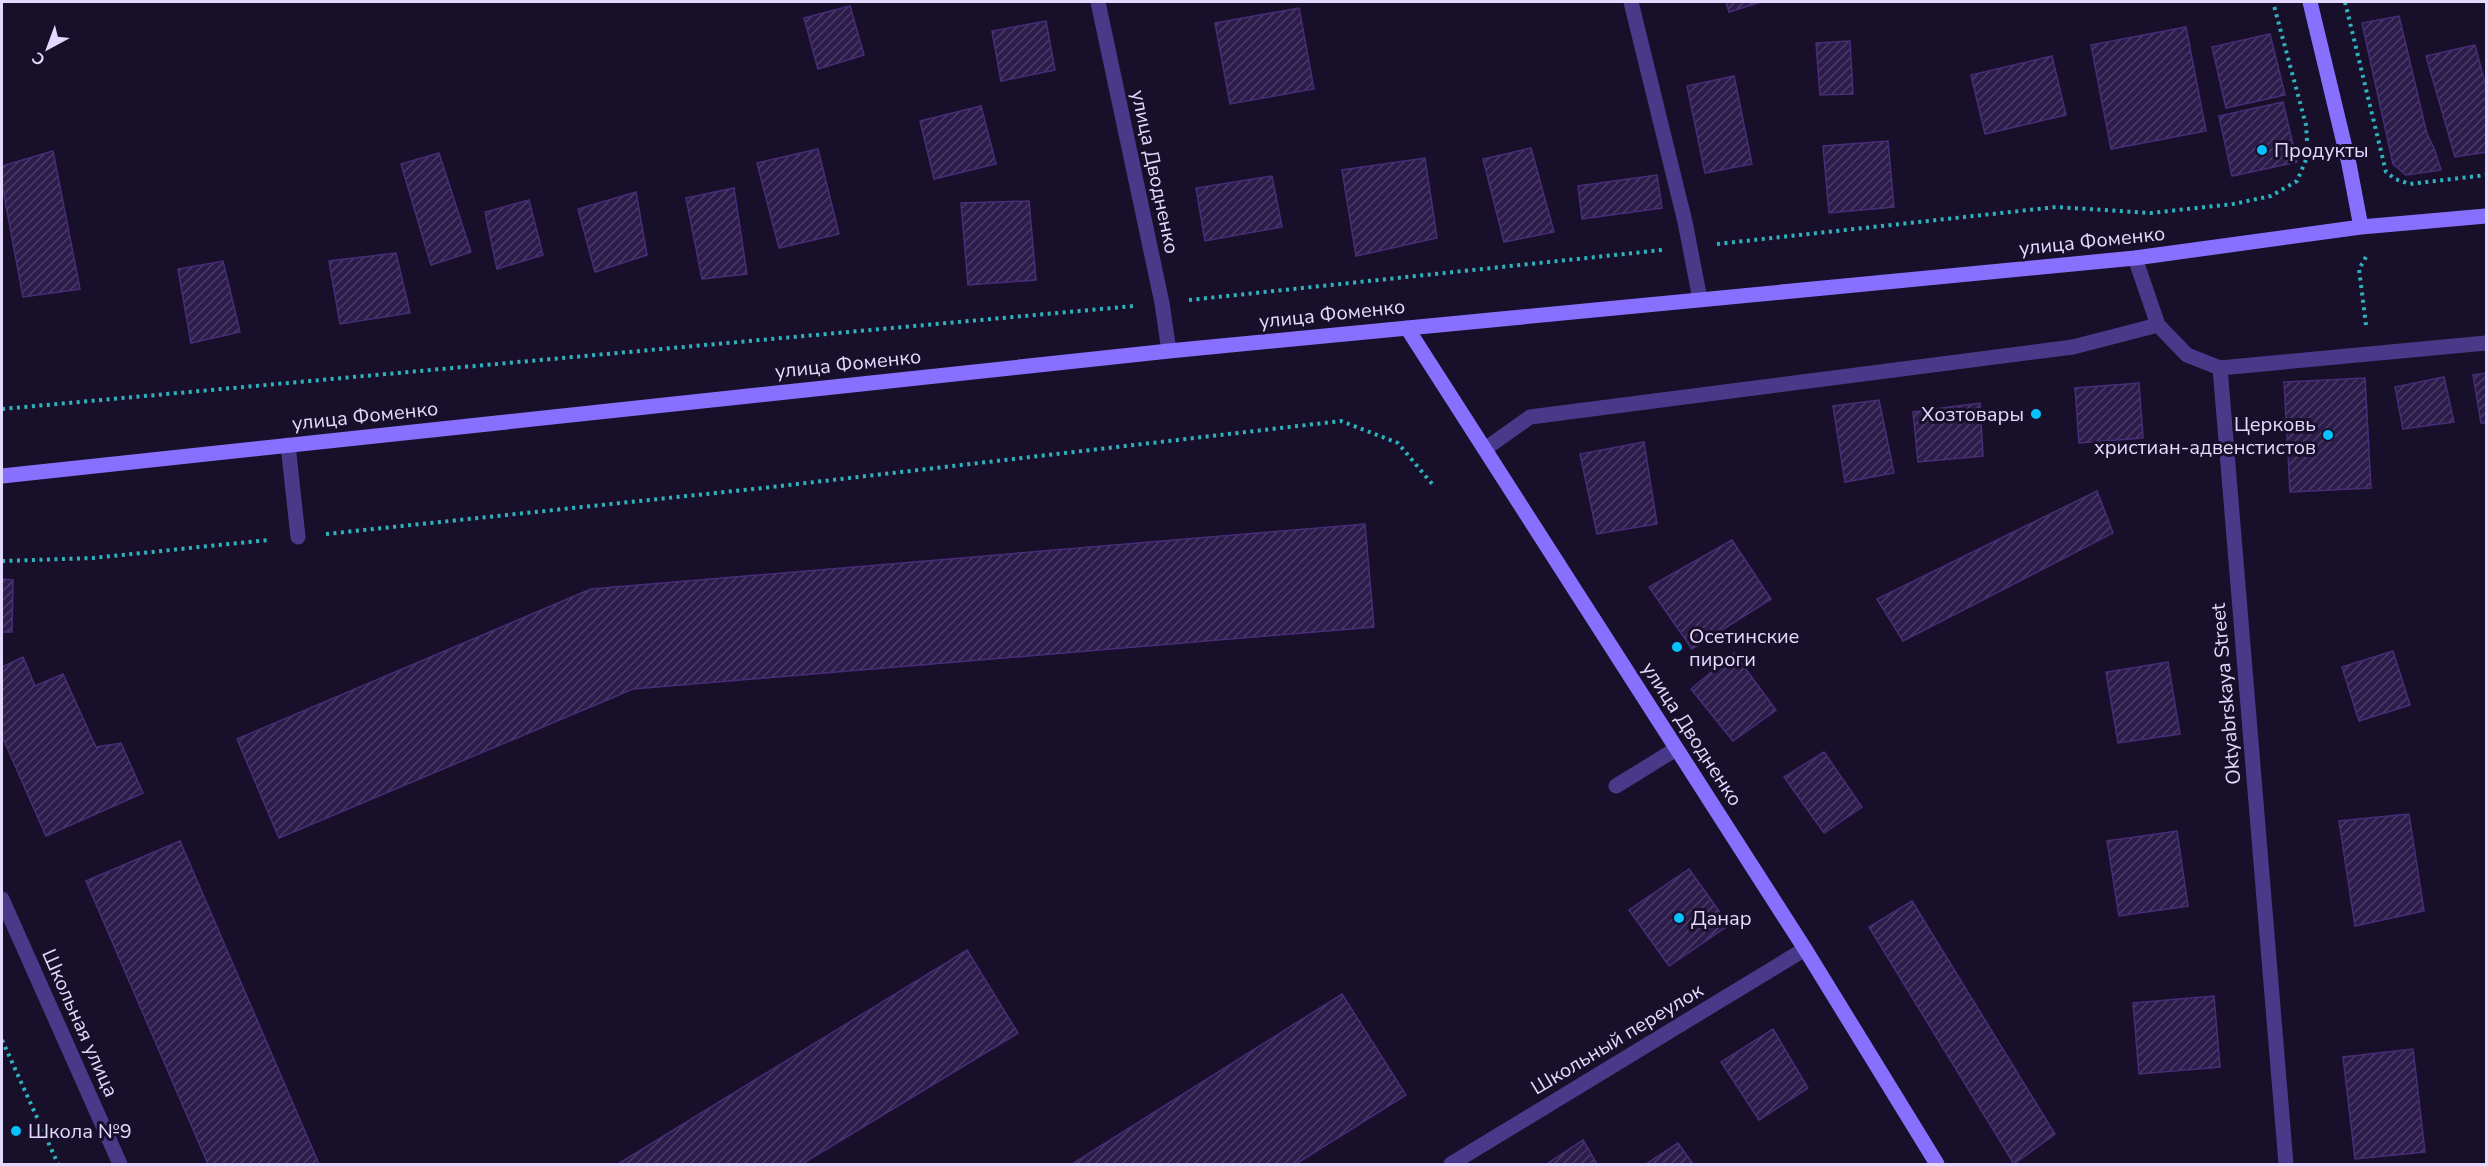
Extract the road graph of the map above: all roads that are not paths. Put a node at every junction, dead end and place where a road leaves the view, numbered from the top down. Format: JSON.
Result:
{"nodes":[{"id":1,"x":1098,"y":2,"type":"edge"},
{"id":2,"x":1631,"y":2,"type":"edge"},
{"id":3,"x":2310,"y":2,"type":"edge"},
{"id":4,"x":2487,"y":216,"type":"edge"},
{"id":5,"x":2361,"y":227,"type":"junction"},
{"id":6,"x":2134,"y":258,"type":"junction"},
{"id":7,"x":1700,"y":299,"type":"junction"},
{"id":8,"x":2158,"y":325,"type":"junction"},
{"id":9,"x":1407,"y":328,"type":"junction"},
{"id":10,"x":2487,"y":343,"type":"edge"},
{"id":11,"x":1169,"y":351,"type":"junction"},
{"id":12,"x":2220,"y":368,"type":"junction"},
{"id":13,"x":288,"y":445,"type":"junction"},
{"id":14,"x":1485,"y":450,"type":"junction"},
{"id":15,"x":2,"y":476,"type":"edge"},
{"id":16,"x":298,"y":537,"type":"road end"},
{"id":17,"x":1676,"y":749,"type":"junction"},
{"id":18,"x":1616,"y":786,"type":"dead end"},
{"id":19,"x":2,"y":899,"type":"edge"},
{"id":20,"x":1805,"y":949,"type":"junction"},
{"id":21,"x":120,"y":1164,"type":"edge"},
{"id":22,"x":1451,"y":1164,"type":"edge"},
{"id":23,"x":1937,"y":1164,"type":"edge"},
{"id":24,"x":2286,"y":1164,"type":"edge"}],
"edges":[{"from":1,"to":11,"type":"street","name":"улица Дводненко"},
{"from":2,"to":7,"type":"street"},
{"from":3,"to":5,"type":"main road"},
{"from":4,"to":5,"type":"main road","name":"улица Фоменко"},
{"from":5,"to":6,"type":"main road","name":"улица Фоменко"},
{"from":6,"to":7,"type":"main road","name":"улица Фоменко"},
{"from":6,"to":8,"type":"street"},
{"from":7,"to":9,"type":"main road","name":"улица Фоменко"},
{"from":8,"to":12,"type":"street"},
{"from":8,"to":14,"type":"street"},
{"from":9,"to":11,"type":"main road","name":"улица Фоменко"},
{"from":9,"to":14,"type":"main road","name":"улица Дводненко"},
{"from":10,"to":12,"type":"street"},
{"from":11,"to":13,"type":"main road","name":"улица Фоменко"},
{"from":12,"to":24,"type":"street","name":"Oktyabrskaya Street"},
{"from":13,"to":15,"type":"main road","name":"улица Фоменко"},
{"from":13,"to":16,"type":"street"},
{"from":14,"to":17,"type":"main road","name":"улица Дводненко"},
{"from":17,"to":18,"type":"street"},
{"from":17,"to":20,"type":"main road","name":"улица Дводненко"},
{"from":19,"to":21,"type":"street","name":"Школьная улица"},
{"from":20,"to":22,"type":"street","name":"Школьный переулок"},
{"from":20,"to":23,"type":"main road","name":"улица Дводненко"}]}
